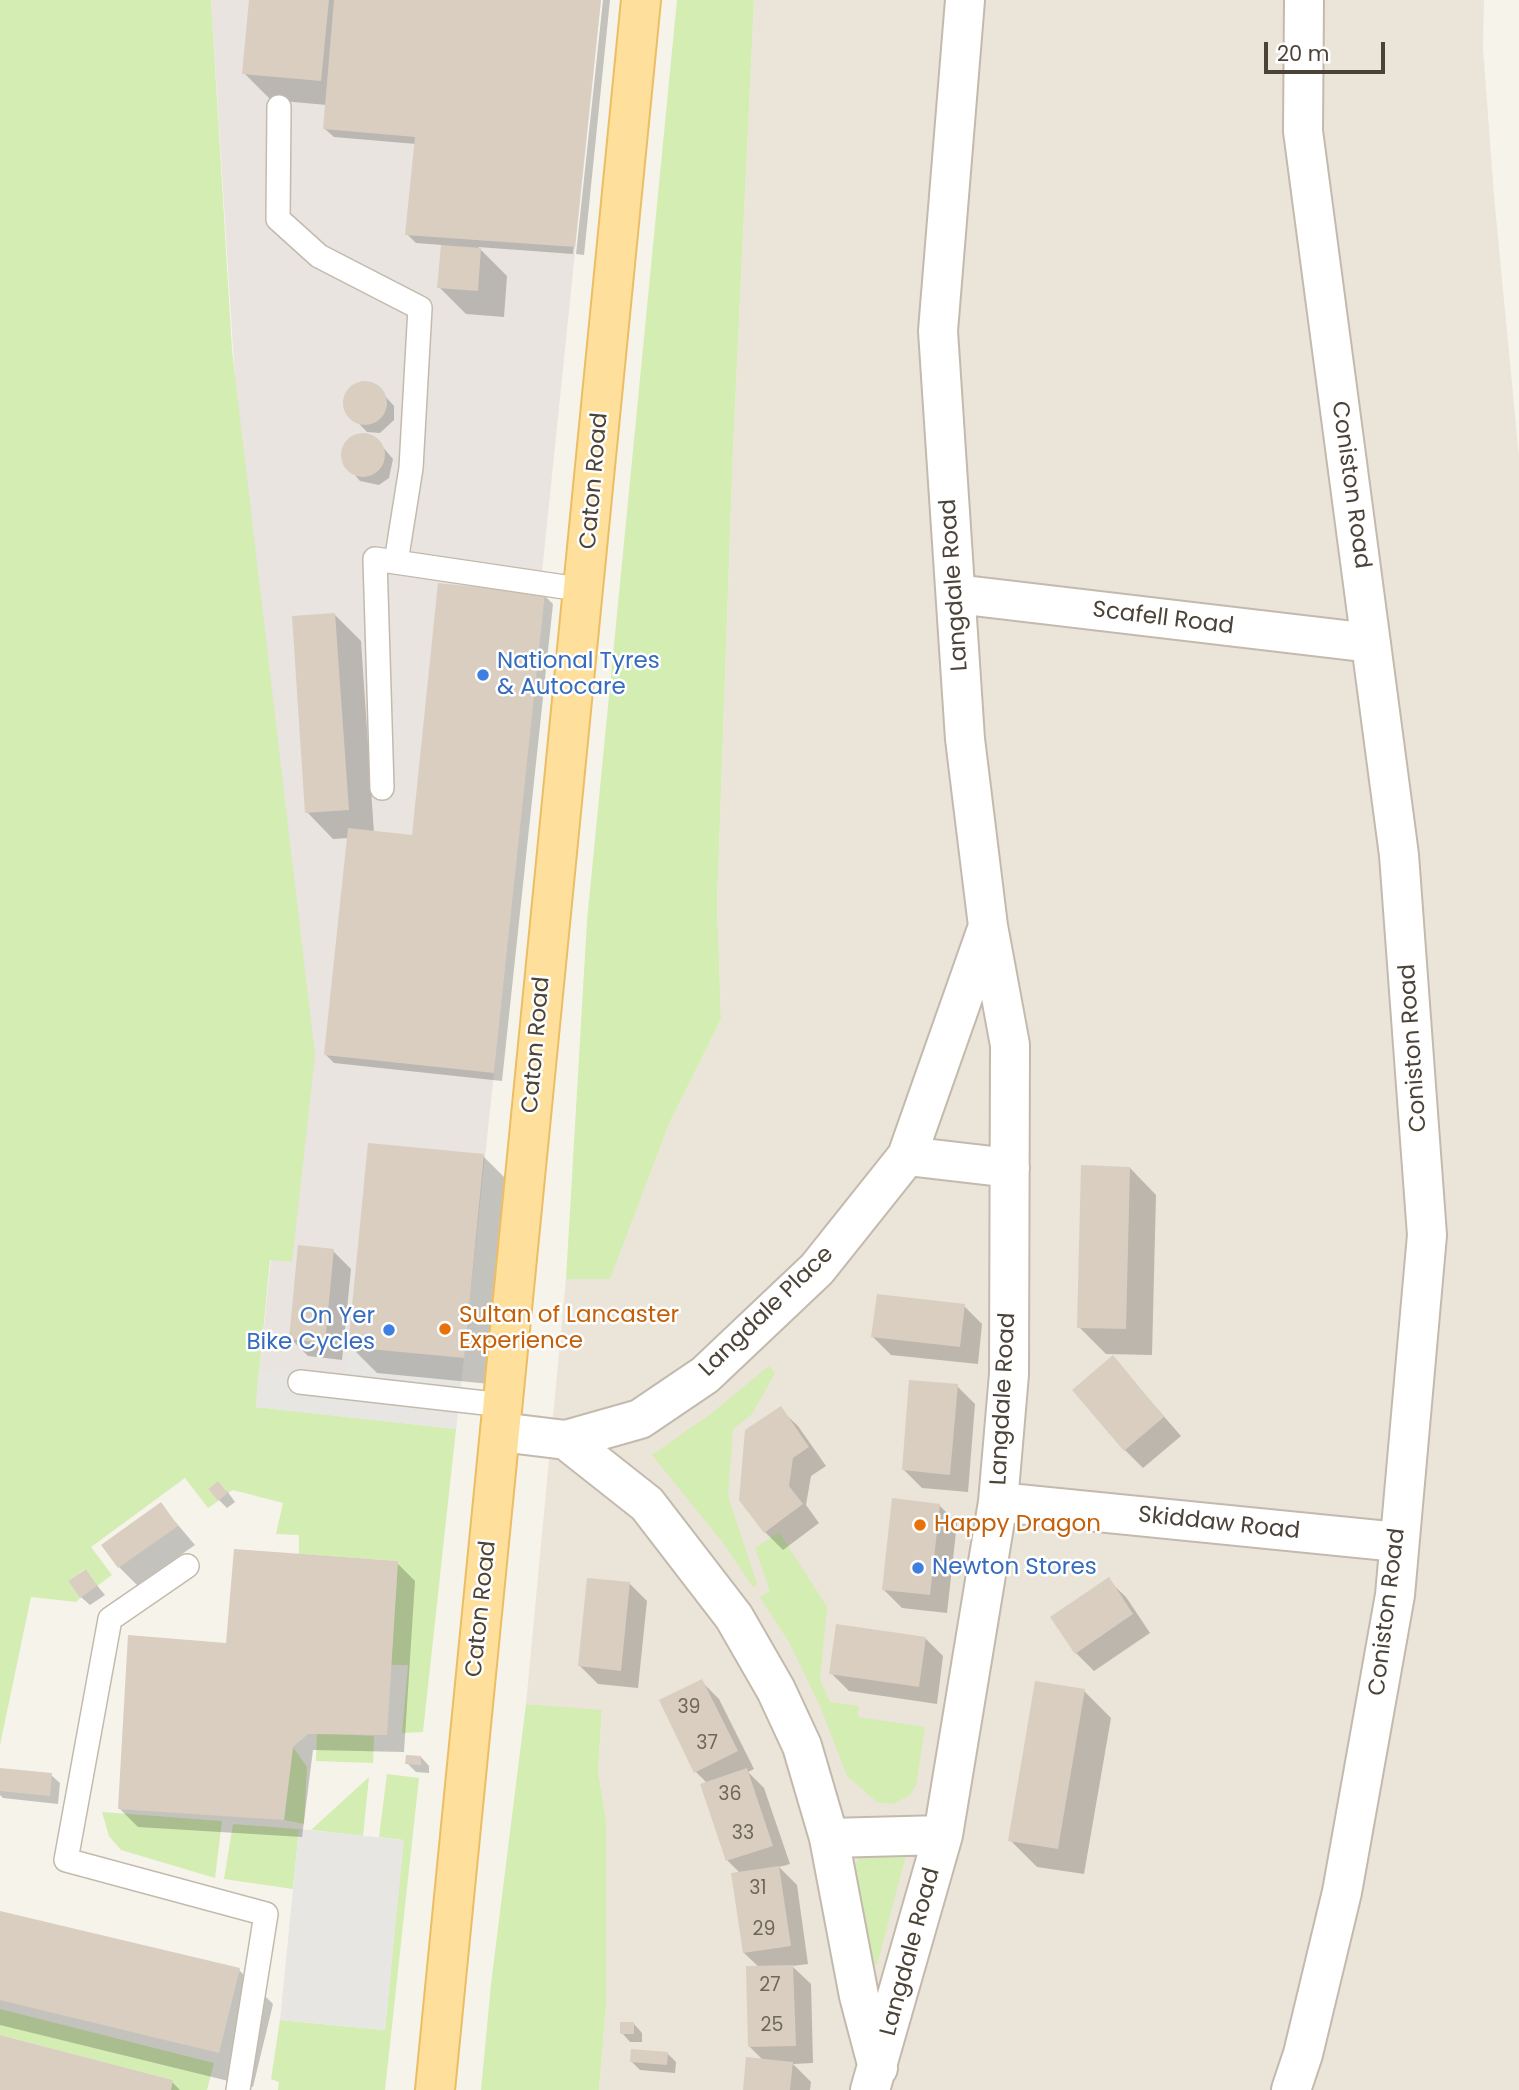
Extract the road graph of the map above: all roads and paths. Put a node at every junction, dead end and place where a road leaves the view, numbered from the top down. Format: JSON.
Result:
{"nodes":[{"id":1,"x":641,"y":0,"type":"edge"},
{"id":2,"x":965,"y":0,"type":"edge"},
{"id":3,"x":1304,"y":0,"type":"edge"},
{"id":4,"x":279,"y":107,"type":"dead end"},
{"id":5,"x":396,"y":562,"type":"junction"},
{"id":6,"x":585,"y":590,"type":"junction"},
{"id":7,"x":956,"y":594,"type":"junction"},
{"id":8,"x":1371,"y":643,"type":"junction"},
{"id":9,"x":382,"y":788,"type":"dead end"},
{"id":10,"x":988,"y":926,"type":"junction"},
{"id":11,"x":907,"y":1156,"type":"junction"},
{"id":12,"x":1010,"y":1168,"type":"junction"},
{"id":13,"x":300,"y":1382,"type":"dead end"},
{"id":14,"x":502,"y":1419,"type":"junction"},
{"id":15,"x":566,"y":1440,"type":"junction"},
{"id":16,"x":998,"y":1502,"type":"junction"},
{"id":17,"x":1398,"y":1542,"type":"junction"},
{"id":18,"x":187,"y":1566,"type":"dead end"},
{"id":19,"x":943,"y":1835,"type":"junction"},
{"id":20,"x":829,"y":1838,"type":"junction"},
{"id":21,"x":874,"y":2079,"type":"edge"},
{"id":22,"x":238,"y":2090,"type":"edge"},
{"id":23,"x":435,"y":2090,"type":"edge"},
{"id":24,"x":1291,"y":2090,"type":"edge"}],
"edges":[{"from":1,"to":6,"type":"main road","name":"Caton Road"},
{"from":2,"to":7,"type":"street","name":"Langdale Road"},
{"from":3,"to":8,"type":"street","name":"Coniston Road"},
{"from":4,"to":5,"type":"lane"},
{"from":5,"to":6,"type":"lane"},
{"from":5,"to":9,"type":"lane"},
{"from":6,"to":14,"type":"main road","name":"Caton Road"},
{"from":7,"to":8,"type":"street","name":"Scafell Road"},
{"from":7,"to":10,"type":"street","name":"Langdale Road"},
{"from":8,"to":17,"type":"street","name":"Coniston Road"},
{"from":10,"to":11,"type":"street","name":"Langdale Place"},
{"from":10,"to":12,"type":"street","name":"Langdale Road"},
{"from":11,"to":12,"type":"street"},
{"from":11,"to":15,"type":"street","name":"Langdale Place"},
{"from":12,"to":16,"type":"street","name":"Langdale Road"},
{"from":13,"to":14,"type":"lane"},
{"from":14,"to":15,"type":"street","name":"Langdale Place"},
{"from":14,"to":23,"type":"main road","name":"Caton Road"},
{"from":15,"to":20,"type":"street","name":"Langdale Road"},
{"from":16,"to":17,"type":"street","name":"Skiddaw Road"},
{"from":16,"to":19,"type":"street","name":"Langdale Road"},
{"from":17,"to":24,"type":"street","name":"Coniston Road"},
{"from":18,"to":22,"type":"lane"},
{"from":19,"to":20,"type":"street","name":"Langdale Road"},
{"from":19,"to":21,"type":"street","name":"Langdale Road"},
{"from":20,"to":21,"type":"street","name":"Langdale Road"}]}
